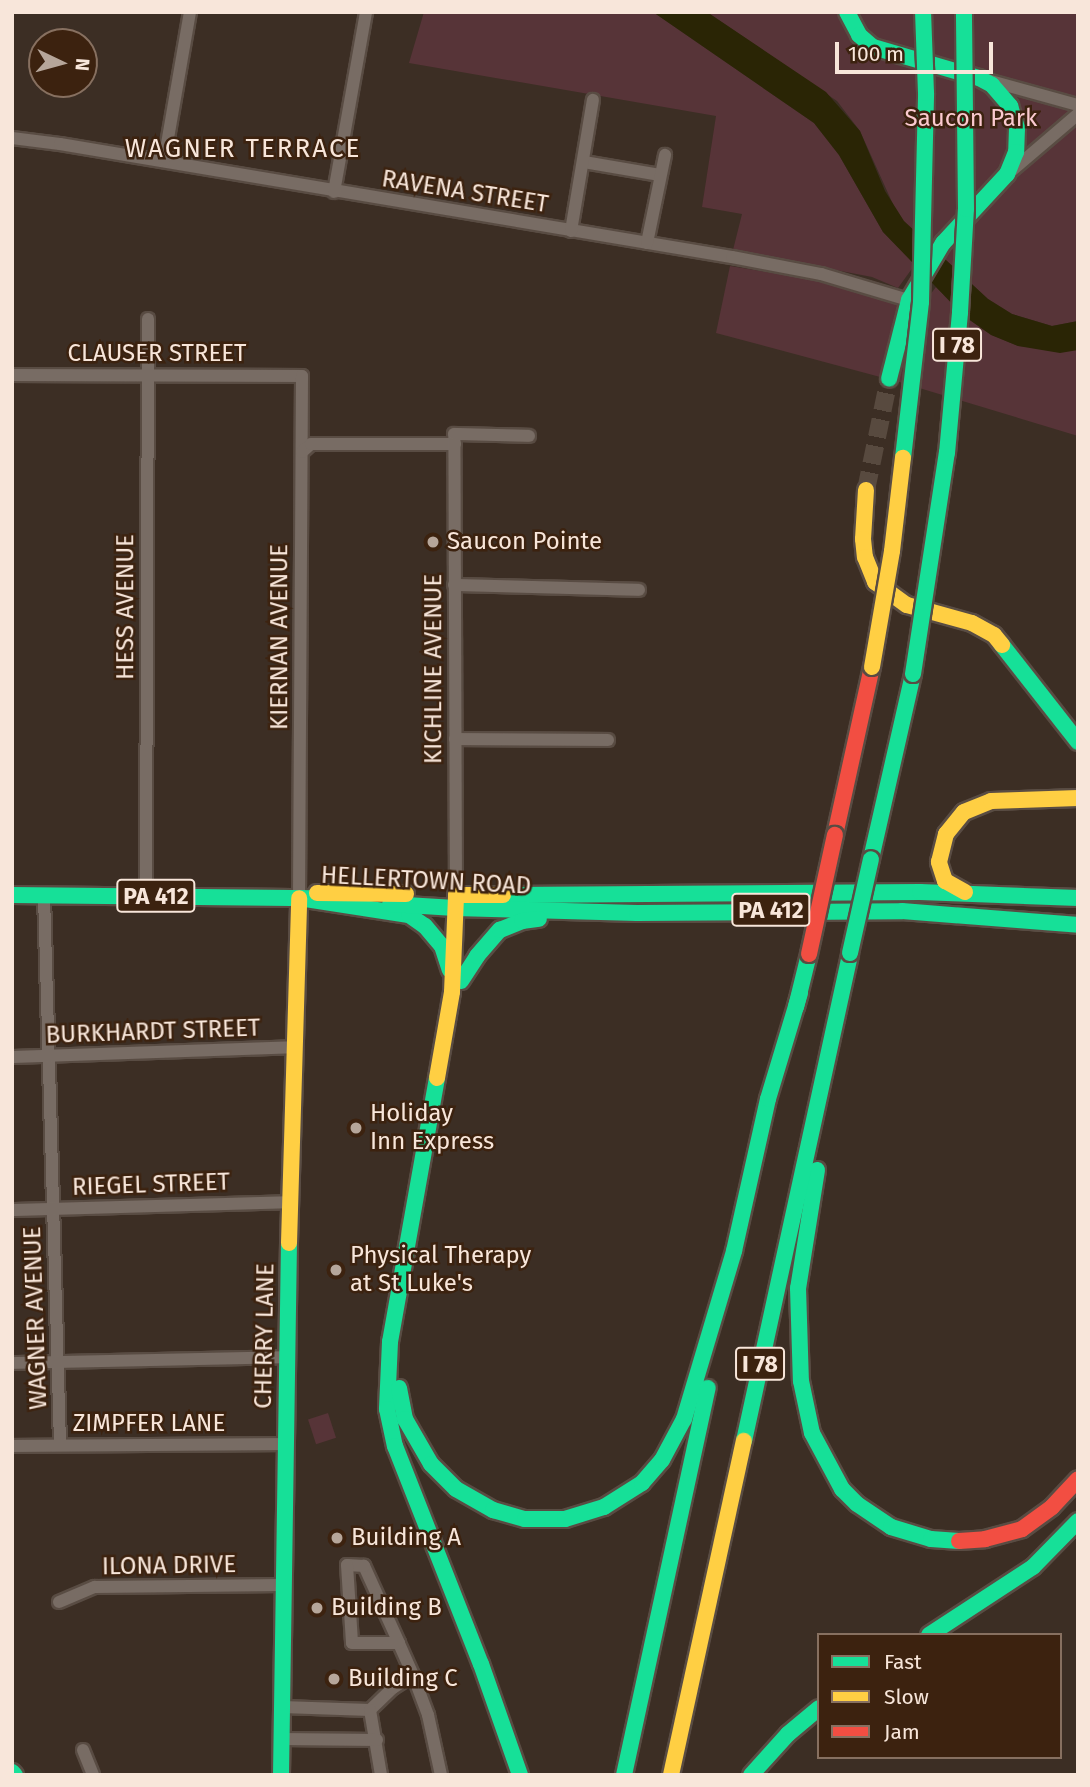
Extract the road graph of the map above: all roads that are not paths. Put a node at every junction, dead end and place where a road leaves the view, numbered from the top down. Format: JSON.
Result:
{"nodes":[{"id":1,"x":190,"y":12,"type":"edge"},
{"id":2,"x":366,"y":12,"type":"edge"},
{"id":3,"x":847,"y":12,"type":"edge"},
{"id":4,"x":923,"y":12,"type":"edge"},
{"id":5,"x":964,"y":12,"type":"edge"},
{"id":6,"x":979,"y":78,"type":"junction"},
{"id":7,"x":593,"y":100,"type":"dead end"},
{"id":8,"x":1078,"y":105,"type":"edge"},
{"id":9,"x":1078,"y":114,"type":"edge"},
{"id":10,"x":12,"y":138,"type":"edge"},
{"id":11,"x":665,"y":155,"type":"dead end"},
{"id":12,"x":164,"y":161,"type":"junction"},
{"id":13,"x":584,"y":162,"type":"junction"},
{"id":14,"x":660,"y":175,"type":"junction"},
{"id":15,"x":1002,"y":180,"type":"junction"},
{"id":16,"x":334,"y":192,"type":"junction"},
{"id":17,"x":571,"y":230,"type":"junction"},
{"id":18,"x":648,"y":243,"type":"junction"},
{"id":19,"x":909,"y":300,"type":"junction"},
{"id":20,"x":148,"y":319,"type":"dead end"},
{"id":21,"x":12,"y":374,"type":"edge"},
{"id":22,"x":148,"y":375,"type":"junction"},
{"id":23,"x":302,"y":376,"type":"joint"},
{"id":24,"x":889,"y":379,"type":"tunnel mouth"},
{"id":25,"x":529,"y":436,"type":"dead end"},
{"id":26,"x":455,"y":443,"type":"junction"},
{"id":27,"x":302,"y":452,"type":"junction"},
{"id":28,"x":866,"y":490,"type":"tunnel mouth"},
{"id":29,"x":454,"y":585,"type":"junction"},
{"id":30,"x":639,"y":590,"type":"dead end"},
{"id":31,"x":455,"y":739,"type":"junction"},
{"id":32,"x":608,"y":740,"type":"dead end"},
{"id":33,"x":1078,"y":742,"type":"edge"},
{"id":34,"x":1078,"y":798,"type":"edge"},
{"id":35,"x":986,"y":894,"type":"junction"},
{"id":36,"x":12,"y":895,"type":"edge"},
{"id":37,"x":44,"y":895,"type":"junction"},
{"id":38,"x":146,"y":895,"type":"junction"},
{"id":39,"x":299,"y":898,"type":"junction"},
{"id":40,"x":1078,"y":898,"type":"edge"},
{"id":41,"x":460,"y":901,"type":"junction"},
{"id":42,"x":577,"y":912,"type":"junction"},
{"id":43,"x":1029,"y":920,"type":"junction"},
{"id":44,"x":1078,"y":925,"type":"edge"},
{"id":45,"x":1078,"y":940,"type":"edge"},
{"id":46,"x":855,"y":954,"type":"junction"},
{"id":47,"x":457,"y":986,"type":"junction"},
{"id":48,"x":800,"y":993,"type":"junction"},
{"id":49,"x":294,"y":1047,"type":"junction"},
{"id":50,"x":12,"y":1057,"type":"edge"},
{"id":51,"x":48,"y":1057,"type":"junction"},
{"id":52,"x":290,"y":1202,"type":"junction"},
{"id":53,"x":54,"y":1209,"type":"junction"},
{"id":54,"x":12,"y":1210,"type":"edge"},
{"id":55,"x":288,"y":1357,"type":"junction"},
{"id":56,"x":59,"y":1362,"type":"junction"},
{"id":57,"x":12,"y":1363,"type":"edge"},
{"id":58,"x":285,"y":1444,"type":"junction"},
{"id":59,"x":60,"y":1445,"type":"junction"},
{"id":60,"x":12,"y":1446,"type":"edge"},
{"id":61,"x":1078,"y":1479,"type":"edge"},
{"id":62,"x":1078,"y":1521,"type":"edge"},
{"id":63,"x":284,"y":1585,"type":"junction"},
{"id":64,"x":59,"y":1602,"type":"dead end"},
{"id":65,"x":932,"y":1633,"type":"edge"},
{"id":66,"x":399,"y":1643,"type":"junction"},
{"id":67,"x":413,"y":1675,"type":"junction"},
{"id":68,"x":282,"y":1707,"type":"junction"},
{"id":69,"x":370,"y":1710,"type":"junction"},
{"id":70,"x":817,"y":1710,"type":"edge"},
{"id":71,"x":282,"y":1739,"type":"junction"},
{"id":72,"x":377,"y":1740,"type":"junction"},
{"id":73,"x":83,"y":1751,"type":"dead end"},
{"id":74,"x":93,"y":1775,"type":"edge"},
{"id":75,"x":281,"y":1775,"type":"edge"},
{"id":76,"x":381,"y":1775,"type":"edge"},
{"id":77,"x":441,"y":1775,"type":"edge"},
{"id":78,"x":520,"y":1775,"type":"edge"},
{"id":79,"x":624,"y":1775,"type":"edge"},
{"id":80,"x":671,"y":1775,"type":"edge"},
{"id":81,"x":751,"y":1775,"type":"edge"}],
"edges":[{"from":1,"to":12,"type":"street"},
{"from":2,"to":16,"type":"street"},
{"from":3,"to":6,"type":"main road"},
{"from":4,"to":48,"type":"main road","number":"I 78","bridge":true},
{"from":5,"to":46,"type":"main road","number":"I 78","bridge":true},
{"from":6,"to":8,"type":"street"},
{"from":6,"to":15,"type":"main road"},
{"from":7,"to":13,"type":"street"},
{"from":9,"to":15,"type":"street"},
{"from":10,"to":12,"type":"street","name":"RAVENA STREET"},
{"from":11,"to":14,"type":"street"},
{"from":12,"to":16,"type":"street","name":"RAVENA STREET"},
{"from":13,"to":14,"type":"street"},
{"from":13,"to":17,"type":"street"},
{"from":14,"to":18,"type":"street"},
{"from":15,"to":19,"type":"main road"},
{"from":16,"to":17,"type":"street","name":"RAVENA STREET"},
{"from":17,"to":18,"type":"street","name":"RAVENA STREET"},
{"from":18,"to":19,"type":"street","name":"RAVENA STREET"},
{"from":19,"to":24,"type":"main road"},
{"from":20,"to":22,"type":"street","name":"HESS AVENUE"},
{"from":21,"to":22,"type":"street","name":"CLAUSER STREET"},
{"from":22,"to":23,"type":"street","name":"CLAUSER STREET"},
{"from":22,"to":38,"type":"street","name":"HESS AVENUE"},
{"from":23,"to":27,"type":"street","name":"KIERNAN AVENUE"},
{"from":25,"to":26,"type":"street"},
{"from":26,"to":27,"type":"street"},
{"from":26,"to":29,"type":"street","name":"KICHLINE AVENUE"},
{"from":27,"to":39,"type":"street","name":"KIERNAN AVENUE"},
{"from":28,"to":33,"type":"main road"},
{"from":29,"to":30,"type":"street"},
{"from":29,"to":31,"type":"street","name":"KICHLINE AVENUE"},
{"from":31,"to":32,"type":"street"},
{"from":31,"to":41,"type":"street","name":"KICHLINE AVENUE"},
{"from":34,"to":35,"type":"main road"},
{"from":35,"to":40,"type":"main road","name":"HELLERTOWN ROAD","number":"PA 412"},
{"from":35,"to":41,"type":"main road","name":"HELLERTOWN ROAD","number":"PA 412"},
{"from":36,"to":37,"type":"main road","number":"PA 412"},
{"from":37,"to":38,"type":"main road","number":"PA 412"},
{"from":37,"to":51,"type":"street","name":"WAGNER AVENUE"},
{"from":38,"to":39,"type":"main road","number":"PA 412"},
{"from":39,"to":41,"type":"main road","name":"HELLERTOWN ROAD","number":"PA 412"},
{"from":39,"to":47,"type":"main road"},
{"from":39,"to":49,"type":"main road","name":"CHERRY LANE"},
{"from":41,"to":42,"type":"main road","name":"HELLERTOWN ROAD","number":"PA 412"},
{"from":41,"to":47,"type":"main road"},
{"from":42,"to":43,"type":"main road","name":"HELLERTOWN ROAD","number":"PA 412"},
{"from":42,"to":47,"type":"main road"},
{"from":43,"to":44,"type":"main road","name":"HELLERTOWN ROAD","number":"PA 412"},
{"from":43,"to":45,"type":"main road"},
{"from":46,"to":61,"type":"main road"},
{"from":46,"to":80,"type":"main road","number":"I 78"},
{"from":47,"to":48,"type":"main road"},
{"from":47,"to":78,"type":"main road"},
{"from":48,"to":79,"type":"main road","number":"I 78"},
{"from":49,"to":51,"type":"street","name":"BURKHARDT STREET"},
{"from":49,"to":52,"type":"main road","name":"CHERRY LANE"},
{"from":50,"to":51,"type":"street","name":"BURKHARDT STREET"},
{"from":51,"to":53,"type":"street","name":"WAGNER AVENUE"},
{"from":52,"to":53,"type":"street","name":"RIEGEL STREET"},
{"from":52,"to":55,"type":"main road","name":"CHERRY LANE"},
{"from":53,"to":54,"type":"street","name":"RIEGEL STREET"},
{"from":53,"to":56,"type":"street","name":"WAGNER AVENUE"},
{"from":55,"to":56,"type":"street"},
{"from":55,"to":58,"type":"main road","name":"CHERRY LANE"},
{"from":56,"to":57,"type":"street"},
{"from":56,"to":59,"type":"street","name":"WAGNER AVENUE"},
{"from":58,"to":59,"type":"street","name":"ZIMPFER LANE"},
{"from":58,"to":63,"type":"main road","name":"CHERRY LANE"},
{"from":59,"to":60,"type":"street","name":"ZIMPFER LANE"},
{"from":62,"to":65,"type":"main road"},
{"from":63,"to":64,"type":"street","name":"ILONA DRIVE"},
{"from":63,"to":68,"type":"main road","name":"CHERRY LANE"},
{"from":66,"to":66,"type":"street"},
{"from":66,"to":67,"type":"street"},
{"from":67,"to":69,"type":"street"},
{"from":67,"to":77,"type":"street"},
{"from":68,"to":69,"type":"street"},
{"from":68,"to":71,"type":"main road","name":"CHERRY LANE"},
{"from":69,"to":72,"type":"street"},
{"from":70,"to":81,"type":"main road"},
{"from":71,"to":72,"type":"street"},
{"from":71,"to":75,"type":"main road","name":"CHERRY LANE"},
{"from":72,"to":76,"type":"street"},
{"from":73,"to":74,"type":"street"}]}
